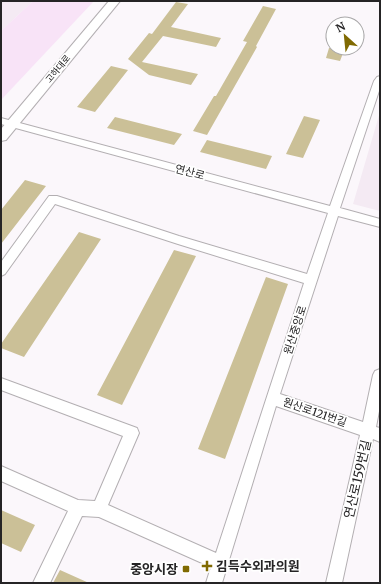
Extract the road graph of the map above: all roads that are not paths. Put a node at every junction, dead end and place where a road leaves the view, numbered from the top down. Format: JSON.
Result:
{"nodes":[{"id":1,"x":115,"y":1,"type":"edge"},
{"id":2,"x":380,"y":79,"type":"edge"},
{"id":3,"x":377,"y":91,"type":"edge"},
{"id":4,"x":6,"y":122,"type":"edge"},
{"id":5,"x":1,"y":137,"type":"edge"},
{"id":6,"x":335,"y":211,"type":"junction"},
{"id":7,"x":380,"y":223,"type":"edge"},
{"id":8,"x":1,"y":271,"type":"edge"},
{"id":9,"x":312,"y":280,"type":"junction"},
{"id":10,"x":380,"y":375,"type":"edge"},
{"id":11,"x":1,"y":384,"type":"edge"},
{"id":12,"x":272,"y":398,"type":"junction"},
{"id":13,"x":374,"y":433,"type":"edge"},
{"id":14,"x":1,"y":473,"type":"edge"},
{"id":15,"x":78,"y":508,"type":"junction"},
{"id":16,"x":99,"y":509,"type":"junction"},
{"id":17,"x":220,"y":563,"type":"junction"},
{"id":18,"x":41,"y":583,"type":"edge"},
{"id":19,"x":214,"y":583,"type":"edge"},
{"id":20,"x":334,"y":583,"type":"edge"}],
"edges":[{"from":1,"to":4,"type":"main road","name":"고하대로"},
{"from":2,"to":3,"type":"street","name":"원산중앙로"},
{"from":3,"to":6,"type":"street","name":"원산중앙로"},
{"from":4,"to":5,"type":"main road","name":"고하대로"},
{"from":4,"to":6,"type":"street","name":"연산로"},
{"from":6,"to":7,"type":"street","name":"연산로"},
{"from":6,"to":9,"type":"street","name":"원산중앙로"},
{"from":8,"to":9,"type":"street"},
{"from":9,"to":12,"type":"street","name":"원산중앙로"},
{"from":10,"to":13,"type":"street","name":"연산로159번길"},
{"from":11,"to":16,"type":"street"},
{"from":12,"to":13,"type":"street","name":"원산로121번길"},
{"from":12,"to":17,"type":"street","name":"원산중앙로"},
{"from":13,"to":20,"type":"street","name":"연산로159번길"},
{"from":14,"to":15,"type":"street"},
{"from":15,"to":16,"type":"street"},
{"from":15,"to":18,"type":"street"},
{"from":16,"to":17,"type":"street"},
{"from":17,"to":19,"type":"street","name":"원산중앙로"}]}
